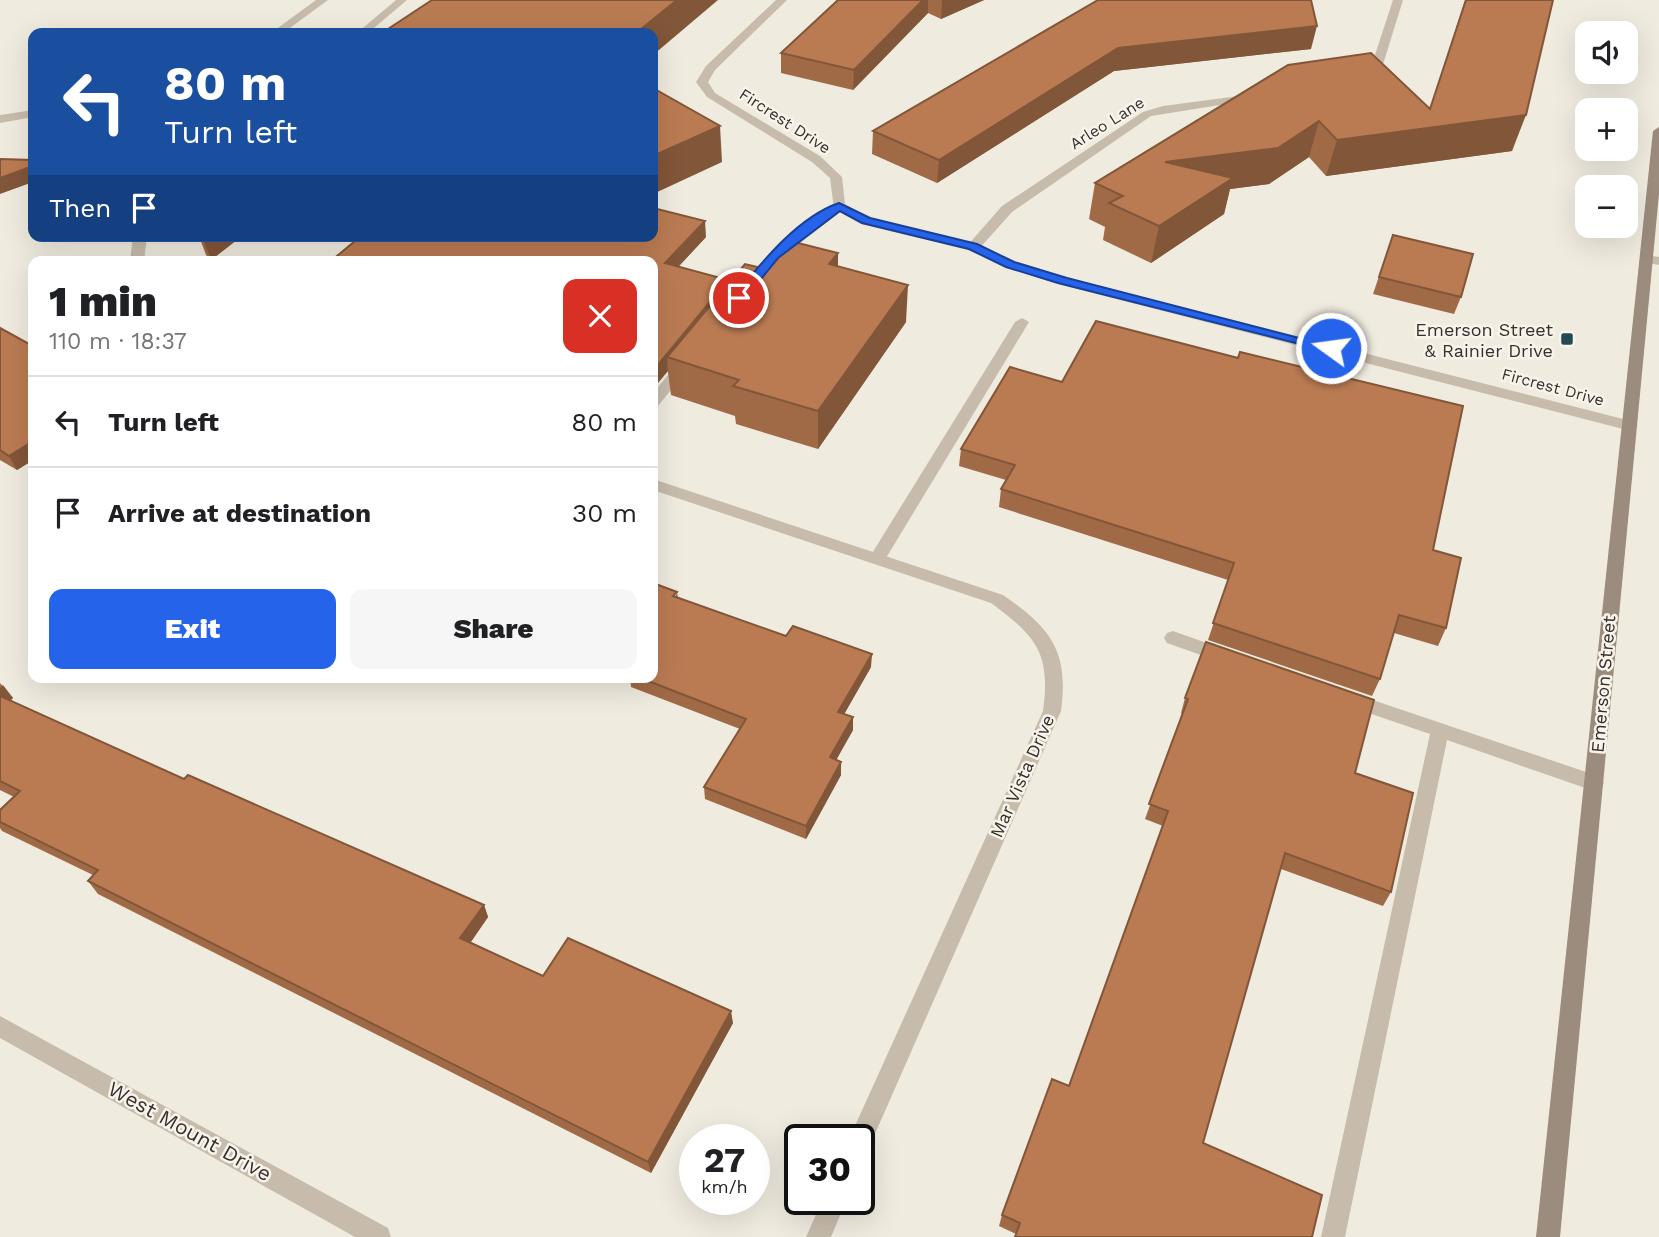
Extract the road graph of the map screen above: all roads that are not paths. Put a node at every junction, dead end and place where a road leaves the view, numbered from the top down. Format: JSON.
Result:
{"nodes":[{"id":1,"x":323,"y":0,"type":"edge"},
{"id":2,"x":402,"y":0,"type":"edge"},
{"id":3,"x":782,"y":0,"type":"edge"},
{"id":4,"x":1398,"y":0,"type":"edge"},
{"id":5,"x":283,"y":28,"type":"edge"},
{"id":6,"x":368,"y":28,"type":"edge"},
{"id":7,"x":1355,"y":83,"type":"edge"},
{"id":8,"x":1269,"y":95,"type":"edge"},
{"id":9,"x":28,"y":115,"type":"edge"},
{"id":10,"x":0,"y":119,"type":"edge"},
{"id":11,"x":1659,"y":131,"type":"edge"},
{"id":12,"x":839,"y":206,"type":"junction"},
{"id":13,"x":973,"y":247,"type":"junction"},
{"id":14,"x":1653,"y":260,"type":"edge"},
{"id":15,"x":739,"y":298,"type":"edge"},
{"id":16,"x":1021,"y":322,"type":"dead end"},
{"id":17,"x":696,"y":350,"type":"edge"},
{"id":18,"x":658,"y":397,"type":"edge"},
{"id":19,"x":1627,"y":425,"type":"junction"},
{"id":20,"x":658,"y":486,"type":"edge"},
{"id":21,"x":877,"y":559,"type":"junction"},
{"id":22,"x":1173,"y":638,"type":"dead end"},
{"id":23,"x":1250,"y":665,"type":"edge"},
{"id":24,"x":1338,"y":695,"type":"edge"},
{"id":25,"x":1440,"y":730,"type":"junction"},
{"id":26,"x":1594,"y":783,"type":"junction"},
{"id":27,"x":0,"y":1026,"type":"edge"},
{"id":28,"x":868,"y":1124,"type":"edge"},
{"id":29,"x":828,"y":1215,"type":"edge"},
{"id":30,"x":379,"y":1237,"type":"edge"},
{"id":31,"x":818,"y":1237,"type":"edge"},
{"id":32,"x":1333,"y":1237,"type":"edge"},
{"id":33,"x":1548,"y":1237,"type":"edge"}],
"edges":[{"from":1,"to":5,"type":"street"},
{"from":2,"to":6,"type":"street"},
{"from":3,"to":12,"type":"street","name":"Fircrest Drive"},
{"from":4,"to":7,"type":"street"},
{"from":8,"to":13,"type":"street","name":"Arleo Lane"},
{"from":9,"to":10,"type":"street"},
{"from":11,"to":14,"type":"main road","name":"Emerson Street"},
{"from":12,"to":13,"type":"street","name":"Fircrest Drive"},
{"from":12,"to":15,"type":"street"},
{"from":13,"to":19,"type":"street","name":"Fircrest Drive"},
{"from":14,"to":19,"type":"main road","name":"Emerson Street"},
{"from":16,"to":21,"type":"street"},
{"from":17,"to":18,"type":"street"},
{"from":19,"to":26,"type":"main road","name":"Emerson Street"},
{"from":20,"to":21,"type":"street","name":"Mar Vista Drive"},
{"from":21,"to":28,"type":"street","name":"Mar Vista Drive"},
{"from":22,"to":23,"type":"street"},
{"from":24,"to":25,"type":"street"},
{"from":25,"to":26,"type":"street"},
{"from":25,"to":32,"type":"street"},
{"from":26,"to":33,"type":"main road","name":"Emerson Street"},
{"from":27,"to":30,"type":"street","name":"West Mount Drive"},
{"from":29,"to":31,"type":"street"}]}
